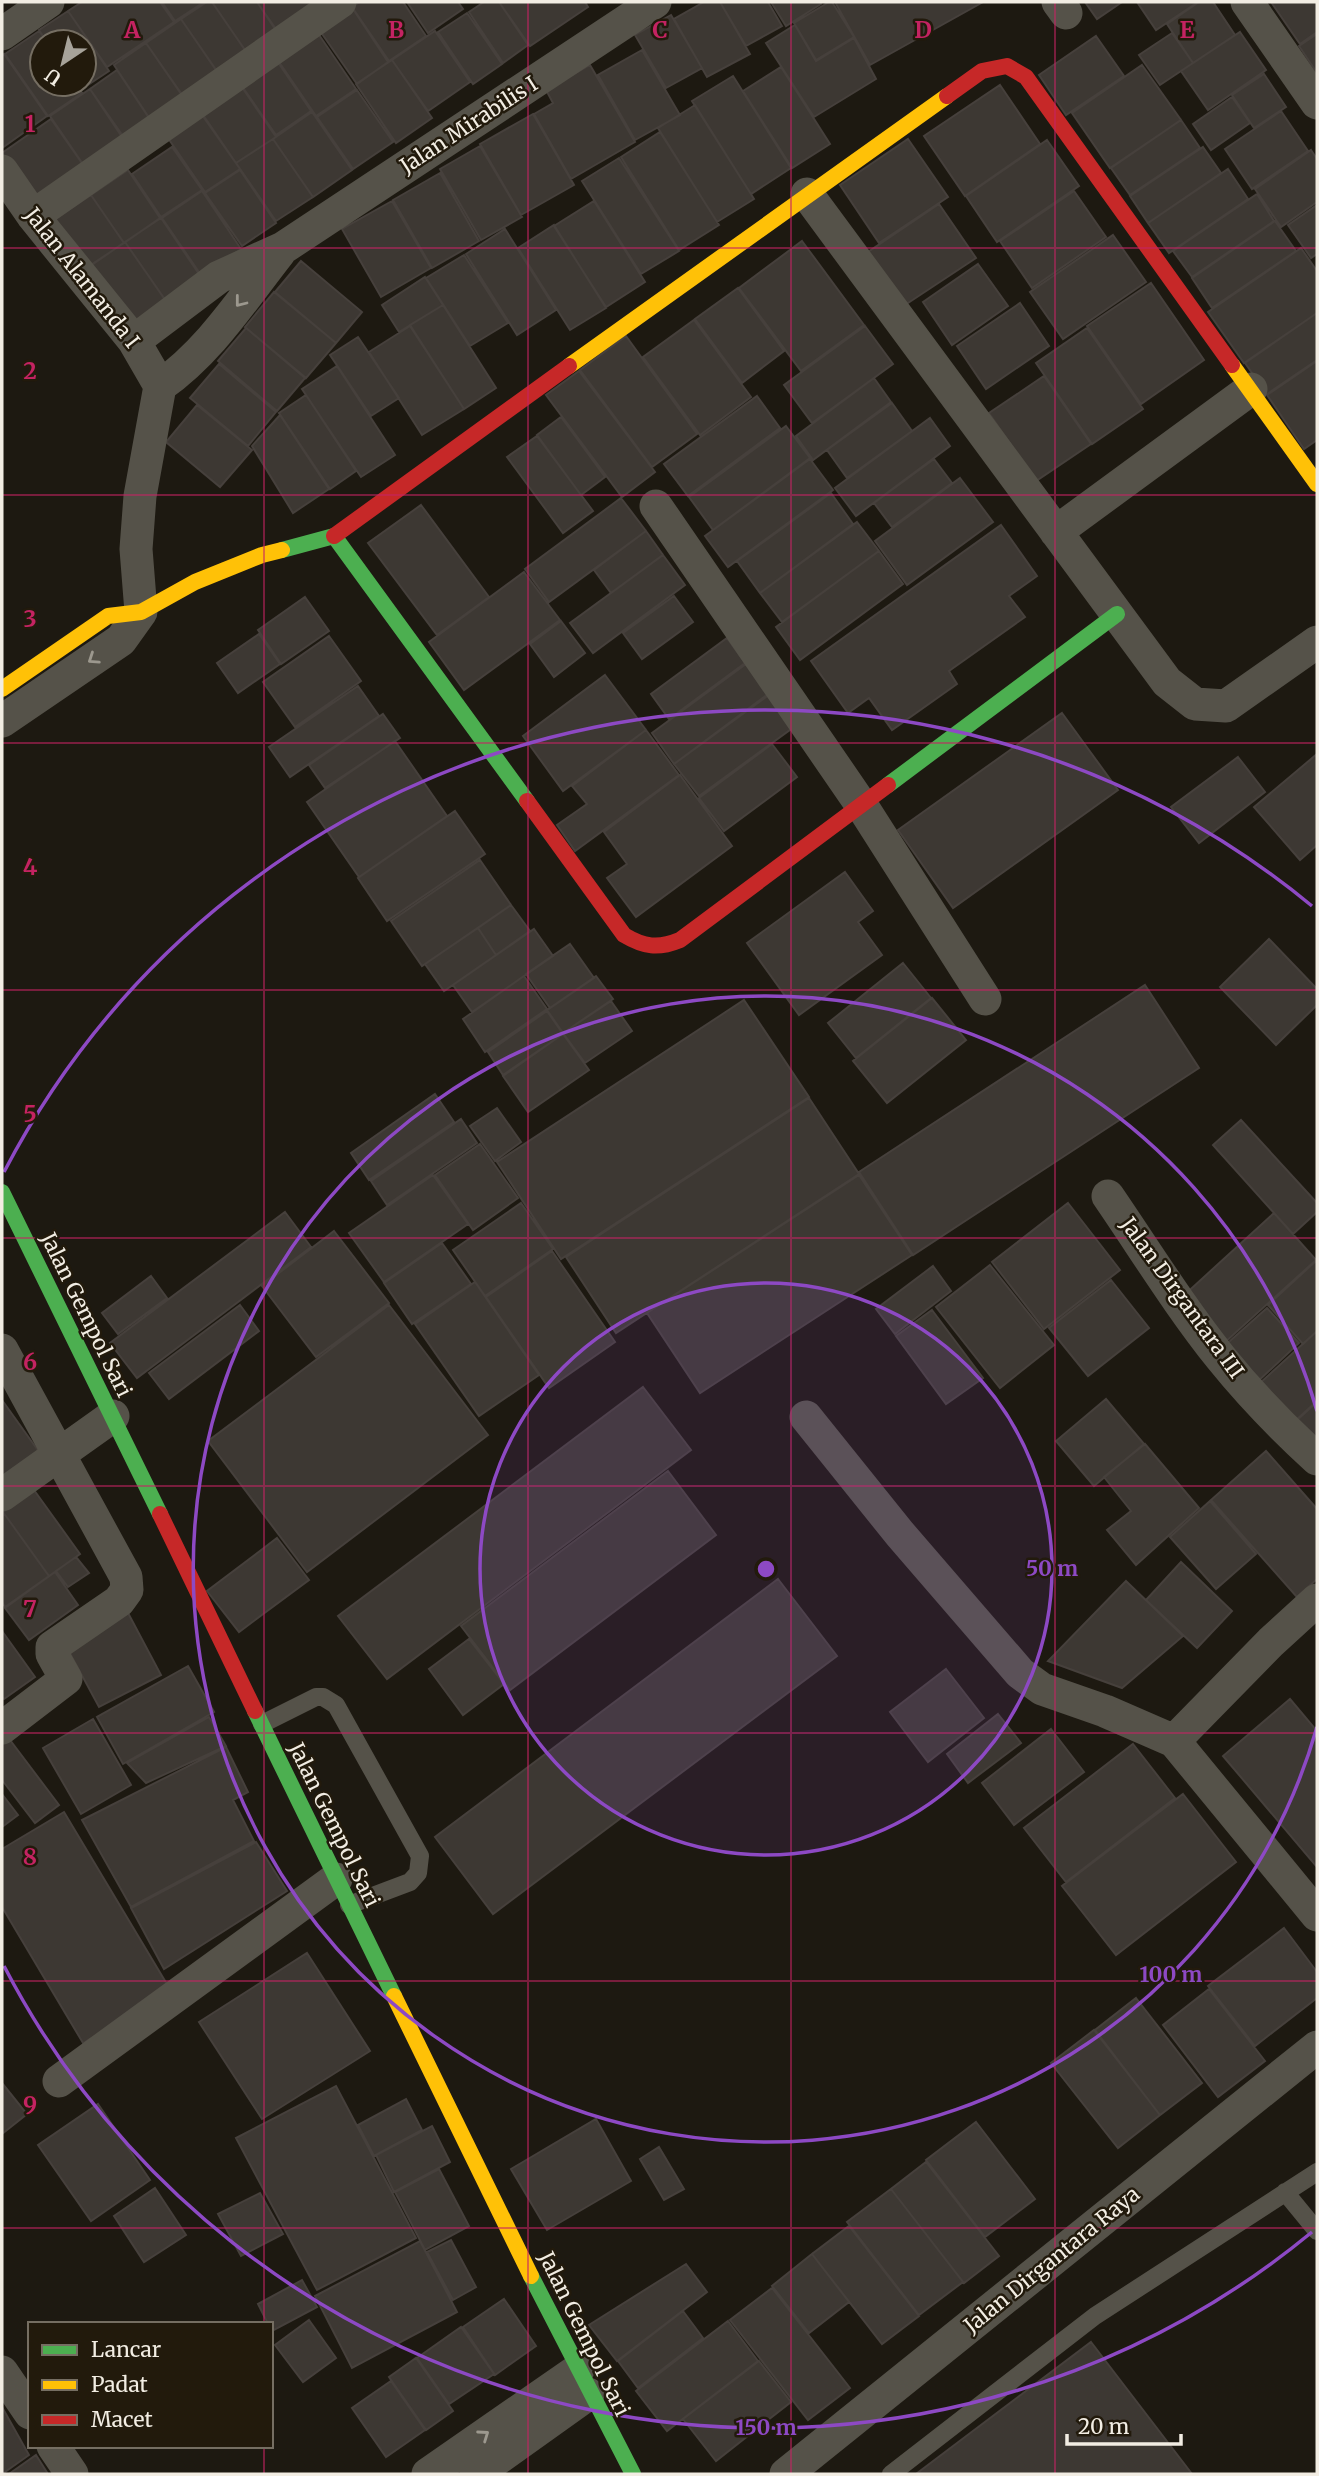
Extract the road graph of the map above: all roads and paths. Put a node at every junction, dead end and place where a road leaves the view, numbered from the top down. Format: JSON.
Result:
{"nodes":[{"id":1,"x":48,"y":2,"type":"edge"},
{"id":2,"x":340,"y":2,"type":"edge"},
{"id":3,"x":655,"y":2,"type":"edge"},
{"id":4,"x":1247,"y":2,"type":"edge"},
{"id":5,"x":616,"y":12,"type":"edge"},
{"id":6,"x":2,"y":34,"type":"edge"},
{"id":7,"x":1317,"y":103,"type":"edge"},
{"id":8,"x":2,"y":171,"type":"edge"},
{"id":9,"x":807,"y":194,"type":"junction"},
{"id":10,"x":33,"y":216,"type":"junction"},
{"id":11,"x":283,"y":248,"type":"junction"},
{"id":12,"x":134,"y":341,"type":"junction"},
{"id":13,"x":160,"y":386,"type":"junction"},
{"id":14,"x":1251,"y":389,"type":"junction"},
{"id":15,"x":1317,"y":484,"type":"edge"},
{"id":16,"x":656,"y":506,"type":"dead end"},
{"id":17,"x":1056,"y":532,"type":"junction"},
{"id":18,"x":334,"y":536,"type":"junction"},
{"id":19,"x":141,"y":612,"type":"junction"},
{"id":20,"x":1117,"y":614,"type":"junction"},
{"id":21,"x":1316,"y":646,"type":"edge"},
{"id":22,"x":2,"y":689,"type":"edge"},
{"id":23,"x":2,"y":721,"type":"edge"},
{"id":24,"x":862,"y":806,"type":"junction"},
{"id":25,"x":985,"y":999,"type":"dead end"},
{"id":26,"x":2,"y":1192,"type":"edge"},
{"id":27,"x":1108,"y":1196,"type":"dead end"},
{"id":28,"x":2,"y":1350,"type":"edge"},
{"id":29,"x":806,"y":1417,"type":"dead end"},
{"id":30,"x":85,"y":1435,"type":"junction"},
{"id":31,"x":1317,"y":1459,"type":"edge"},
{"id":32,"x":2,"y":1495,"type":"edge"},
{"id":33,"x":1317,"y":1600,"type":"edge"},
{"id":34,"x":262,"y":1724,"type":"junction"},
{"id":35,"x":2,"y":1728,"type":"edge"},
{"id":36,"x":1174,"y":1741,"type":"junction"},
{"id":37,"x":342,"y":1892,"type":"junction"},
{"id":38,"x":1317,"y":1915,"type":"edge"},
{"id":39,"x":1317,"y":2046,"type":"edge"},
{"id":40,"x":59,"y":2081,"type":"dead end"},
{"id":41,"x":1317,"y":2172,"type":"edge"},
{"id":42,"x":1285,"y":2192,"type":"junction"},
{"id":43,"x":1317,"y":2231,"type":"edge"},
{"id":44,"x":3,"y":2376,"type":"edge"},
{"id":45,"x":583,"y":2382,"type":"junction"},
{"id":46,"x":28,"y":2410,"type":"edge"},
{"id":47,"x":54,"y":2448,"type":"edge"},
{"id":48,"x":72,"y":2474,"type":"edge"},
{"id":49,"x":428,"y":2474,"type":"edge"},
{"id":50,"x":476,"y":2474,"type":"edge"},
{"id":51,"x":633,"y":2474,"type":"edge"},
{"id":52,"x":786,"y":2474,"type":"edge"},
{"id":53,"x":891,"y":2474,"type":"edge"}],
"edges":[{"from":1,"to":6,"type":"street"},
{"from":2,"to":10,"type":"street"},
{"from":3,"to":5,"type":"street","name":"Jalan Mirabilis I"},
{"from":4,"to":7,"type":"street"},
{"from":5,"to":11,"type":"street","name":"Jalan Mirabilis I"},
{"from":8,"to":10,"type":"street","name":"Jalan Alamanda I"},
{"from":9,"to":14,"type":"street"},
{"from":9,"to":17,"type":"street"},
{"from":9,"to":18,"type":"street"},
{"from":10,"to":12,"type":"street","name":"Jalan Alamanda I"},
{"from":11,"to":12,"type":"street","name":"Jalan Mirabilis I"},
{"from":11,"to":13,"type":"street","name":"Jalan Mirabilis I","one_way":true},
{"from":12,"to":13,"type":"street","name":"Jalan Alamanda I"},
{"from":13,"to":19,"type":"street"},
{"from":14,"to":15,"type":"street"},
{"from":14,"to":17,"type":"street"},
{"from":16,"to":24,"type":"street"},
{"from":17,"to":20,"type":"street"},
{"from":18,"to":19,"type":"street"},
{"from":18,"to":24,"type":"street"},
{"from":19,"to":22,"type":"street"},
{"from":19,"to":23,"type":"street","one_way":true},
{"from":20,"to":21,"type":"street"},
{"from":20,"to":24,"type":"street"},
{"from":24,"to":25,"type":"street"},
{"from":26,"to":30,"type":"street","name":"Jalan Gempol Sari"},
{"from":27,"to":31,"type":"street","name":"Jalan Dirgantara III"},
{"from":28,"to":30,"type":"street"},
{"from":29,"to":36,"type":"street"},
{"from":30,"to":32,"type":"street"},
{"from":30,"to":34,"type":"street","name":"Jalan Gempol Sari"},
{"from":30,"to":35,"type":"street"},
{"from":33,"to":36,"type":"street"},
{"from":34,"to":37,"type":"street","name":"Jalan Gempol Sari"},
{"from":34,"to":37,"type":"lane"},
{"from":36,"to":38,"type":"street"},
{"from":37,"to":40,"type":"street"},
{"from":37,"to":45,"type":"street","name":"Jalan Gempol Sari"},
{"from":39,"to":52,"type":"street","name":"Jalan Dirgantara Raya"},
{"from":41,"to":42,"type":"lane"},
{"from":42,"to":43,"type":"lane"},
{"from":42,"to":53,"type":"lane"},
{"from":44,"to":46,"type":"street"},
{"from":49,"to":45,"type":"street","one_way":true},
{"from":45,"to":50,"type":"street"},
{"from":45,"to":51,"type":"street","name":"Jalan Gempol Sari"},
{"from":47,"to":48,"type":"street"}]}
